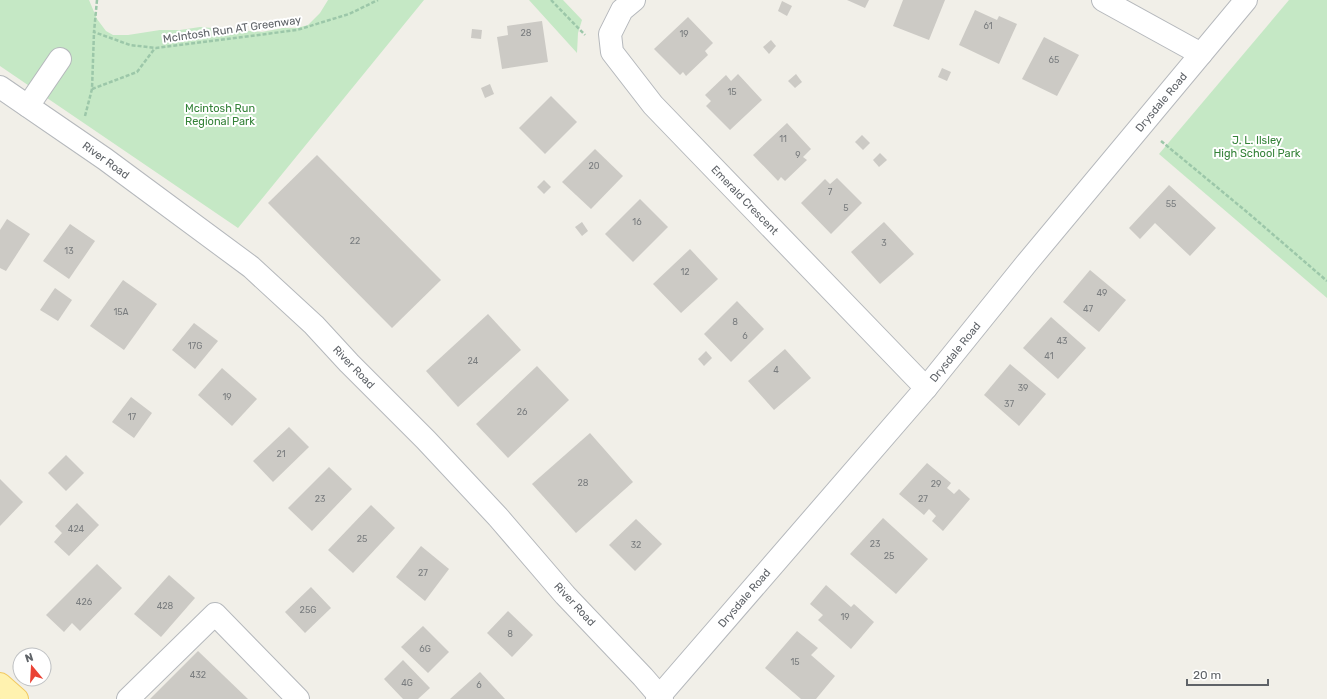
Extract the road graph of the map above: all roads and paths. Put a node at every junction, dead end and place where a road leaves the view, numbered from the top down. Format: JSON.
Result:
{"nodes":[{"id":1,"x":97,"y":0,"type":"edge"},
{"id":2,"x":378,"y":0,"type":"edge"},
{"id":3,"x":551,"y":0,"type":"edge"},
{"id":4,"x":634,"y":0,"type":"edge"},
{"id":5,"x":1103,"y":0,"type":"edge"},
{"id":6,"x":1246,"y":0,"type":"edge"},
{"id":7,"x":94,"y":32,"type":"junction"},
{"id":8,"x":610,"y":34,"type":"junction"},
{"id":9,"x":156,"y":48,"type":"junction"},
{"id":10,"x":1201,"y":54,"type":"junction"},
{"id":11,"x":60,"y":59,"type":"dead end"},
{"id":12,"x":0,"y":87,"type":"edge"},
{"id":13,"x":92,"y":89,"type":"junction"},
{"id":14,"x":28,"y":106,"type":"junction"},
{"id":15,"x":1141,"y":126,"type":"junction"},
{"id":16,"x":79,"y":141,"type":"junction"},
{"id":17,"x":1327,"y":281,"type":"edge"},
{"id":18,"x":926,"y":388,"type":"junction"},
{"id":19,"x":0,"y":684,"type":"edge"},
{"id":20,"x":659,"y":698,"type":"edge"},
{"id":21,"x":17,"y":699,"type":"edge"},
{"id":22,"x":128,"y":699,"type":"edge"},
{"id":23,"x":298,"y":699,"type":"edge"}],
"edges":[{"from":1,"to":7,"type":"path"},
{"from":2,"to":9,"type":"path","name":"McIntosh Run AT Greenway"},
{"from":3,"to":8,"type":"path"},
{"from":4,"to":8,"type":"street"},
{"from":5,"to":10,"type":"street"},
{"from":6,"to":10,"type":"street","name":"Drysdale Road"},
{"from":7,"to":9,"type":"path","name":"McIntosh Run AT Greenway"},
{"from":7,"to":13,"type":"path"},
{"from":8,"to":18,"type":"street","name":"Emerald Crescent"},
{"from":9,"to":13,"type":"path","name":"McIntosh Run AT Greenway"},
{"from":10,"to":15,"type":"street","name":"Drysdale Road"},
{"from":11,"to":14,"type":"street"},
{"from":12,"to":14,"type":"street","name":"River Road"},
{"from":13,"to":16,"type":"path"},
{"from":14,"to":16,"type":"street","name":"River Road"},
{"from":15,"to":17,"type":"path"},
{"from":15,"to":18,"type":"street","name":"Drysdale Road"},
{"from":16,"to":20,"type":"street","name":"River Road"},
{"from":18,"to":20,"type":"street","name":"Drysdale Road"},
{"from":19,"to":21,"type":"main road"},
{"from":22,"to":23,"type":"street"}]}
